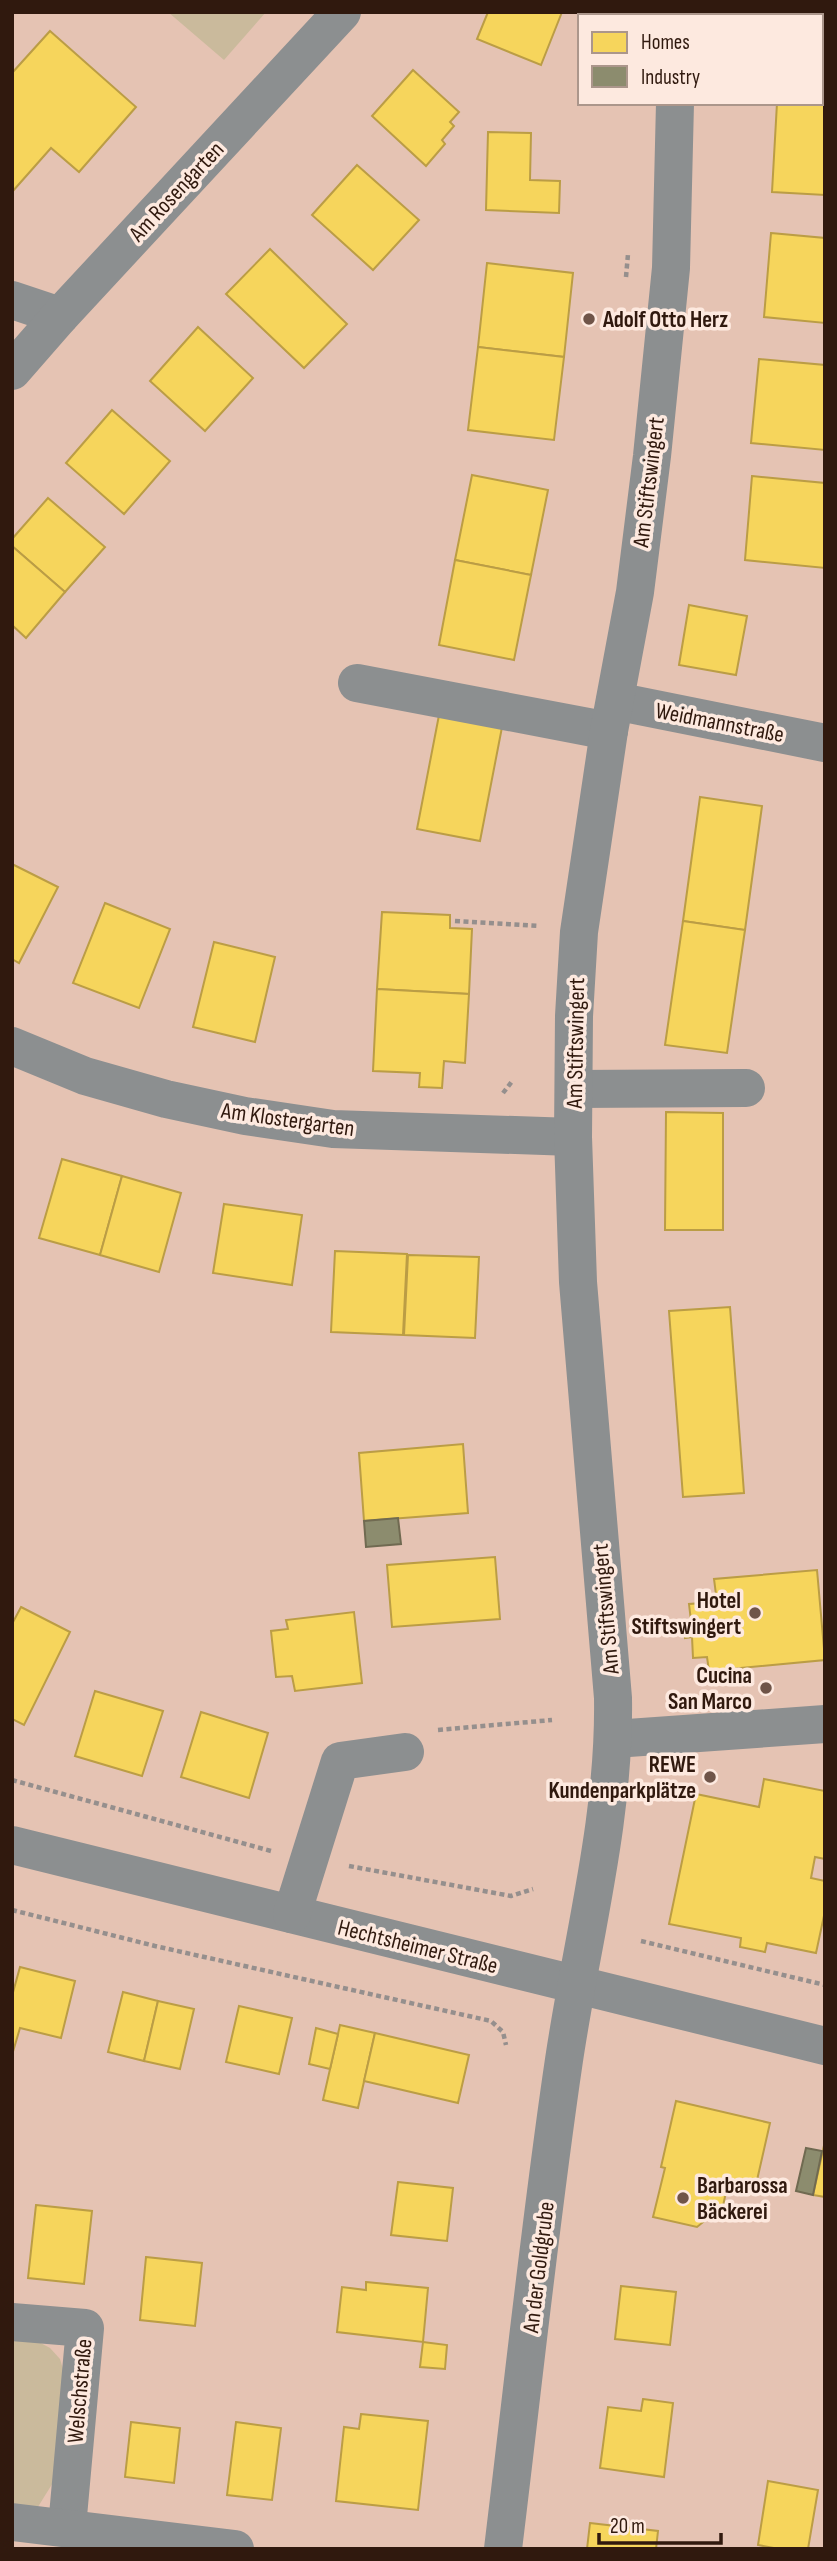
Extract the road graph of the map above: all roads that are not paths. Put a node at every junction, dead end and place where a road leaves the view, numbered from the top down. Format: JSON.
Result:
{"nodes":[{"id":1,"x":342,"y":12,"type":"edge"},
{"id":2,"x":675,"y":105,"type":"edge"},
{"id":3,"x":12,"y":300,"type":"edge"},
{"id":4,"x":60,"y":316,"type":"junction"},
{"id":5,"x":12,"y":371,"type":"edge"},
{"id":6,"x":357,"y":683,"type":"dead end"},
{"id":7,"x":612,"y":716,"type":"junction"},
{"id":8,"x":825,"y":743,"type":"edge"},
{"id":9,"x":12,"y":1046,"type":"edge"},
{"id":10,"x":746,"y":1087,"type":"dead end"},
{"id":11,"x":573,"y":1089,"type":"junction"},
{"id":12,"x":573,"y":1137,"type":"junction"},
{"id":13,"x":825,"y":1724,"type":"edge"},
{"id":14,"x":614,"y":1739,"type":"junction"},
{"id":15,"x":405,"y":1752,"type":"dead end"},
{"id":16,"x":12,"y":1845,"type":"edge"},
{"id":17,"x":292,"y":1914,"type":"junction"},
{"id":18,"x":579,"y":1986,"type":"junction"},
{"id":19,"x":825,"y":2046,"type":"edge"},
{"id":20,"x":12,"y":2322,"type":"edge"},
{"id":21,"x":12,"y":2522,"type":"edge"},
{"id":22,"x":67,"y":2528,"type":"junction"},
{"id":23,"x":235,"y":2549,"type":"edge"},
{"id":24,"x":503,"y":2549,"type":"edge"}],
"edges":[{"from":1,"to":4,"type":"street","name":"Am Rosengarten"},
{"from":2,"to":7,"type":"street","name":"Am Stiftswingert"},
{"from":3,"to":4,"type":"street"},
{"from":4,"to":5,"type":"street","name":"Am Rosengarten"},
{"from":6,"to":7,"type":"street","name":"Weidmannstraße"},
{"from":7,"to":8,"type":"street","name":"Weidmannstraße"},
{"from":7,"to":11,"type":"street","name":"Am Stiftswingert"},
{"from":9,"to":12,"type":"street","name":"Am Klostergarten"},
{"from":10,"to":11,"type":"street"},
{"from":11,"to":12,"type":"street","name":"Am Stiftswingert"},
{"from":12,"to":14,"type":"street","name":"Am Stiftswingert"},
{"from":13,"to":14,"type":"street"},
{"from":14,"to":18,"type":"street","name":"Am Stiftswingert"},
{"from":15,"to":17,"type":"street"},
{"from":16,"to":17,"type":"street","name":"Hechtsheimer Straße"},
{"from":17,"to":18,"type":"street","name":"Hechtsheimer Straße"},
{"from":18,"to":19,"type":"street","name":"Hechtsheimer Straße"},
{"from":18,"to":24,"type":"street","name":"An der Goldgrube"},
{"from":20,"to":22,"type":"street","name":"Welschstraße"},
{"from":21,"to":22,"type":"street"},
{"from":22,"to":23,"type":"street"}]}
